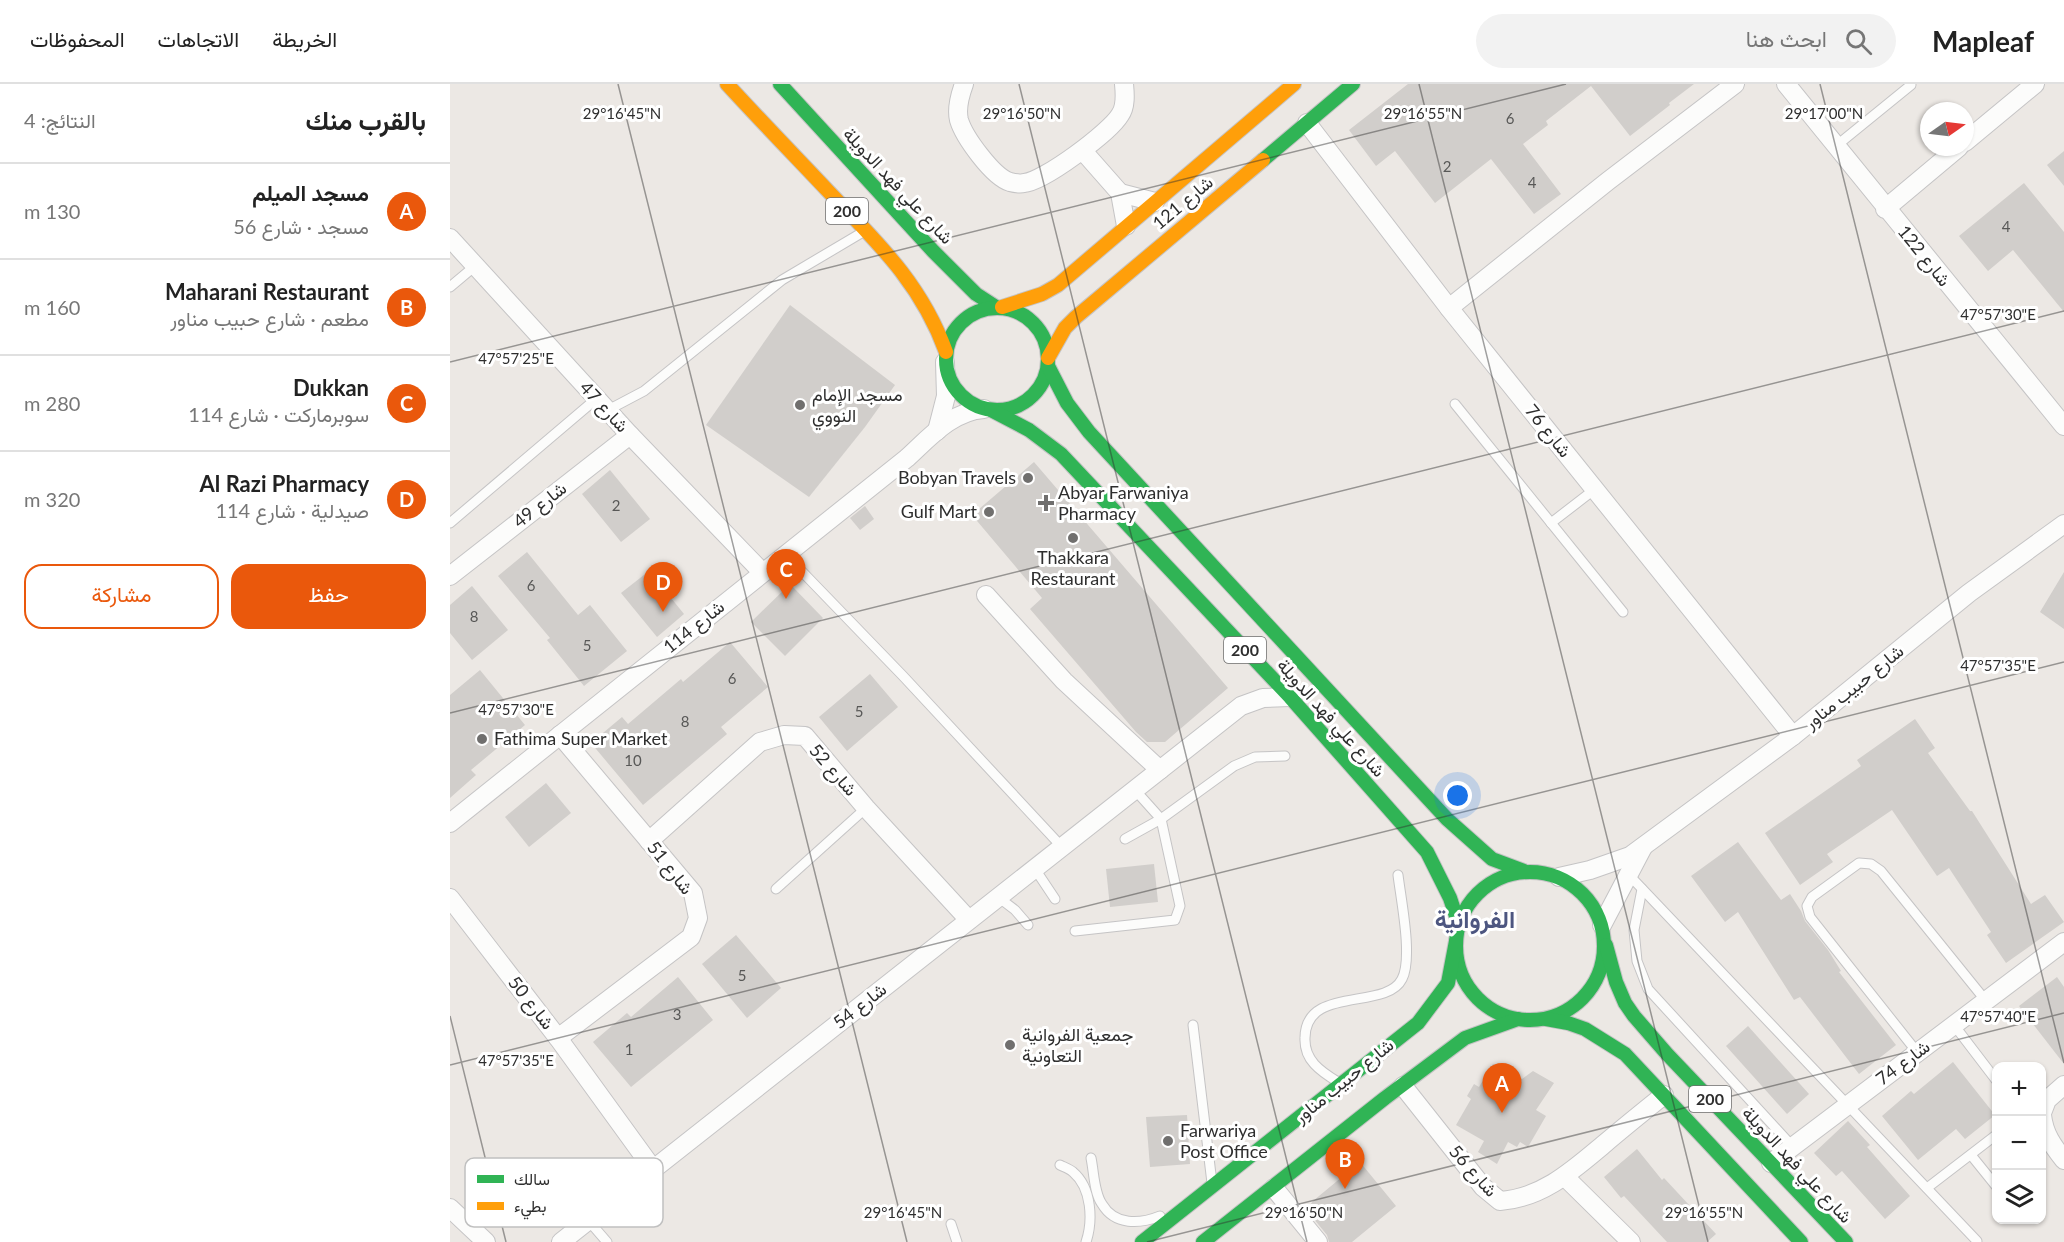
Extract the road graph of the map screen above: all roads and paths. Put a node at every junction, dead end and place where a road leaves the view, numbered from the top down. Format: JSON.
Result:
{"nodes":[{"id":1,"x":727,"y":84,"type":"edge"},
{"id":2,"x":780,"y":84,"type":"edge"},
{"id":3,"x":964,"y":84,"type":"edge"},
{"id":4,"x":1124,"y":84,"type":"edge"},
{"id":5,"x":1294,"y":84,"type":"edge"},
{"id":6,"x":1353,"y":84,"type":"edge"},
{"id":7,"x":1736,"y":84,"type":"edge"},
{"id":8,"x":1786,"y":84,"type":"edge"},
{"id":9,"x":2035,"y":84,"type":"edge"},
{"id":10,"x":1911,"y":85,"type":"edge"},
{"id":11,"x":1307,"y":123,"type":"junction"},
{"id":12,"x":1974,"y":135,"type":"edge"},
{"id":13,"x":1836,"y":146,"type":"junction"},
{"id":14,"x":1083,"y":151,"type":"junction"},
{"id":15,"x":1948,"y":156,"type":"edge"},
{"id":16,"x":1120,"y":193,"type":"junction"},
{"id":17,"x":1155,"y":202,"type":"junction"},
{"id":18,"x":1886,"y":209,"type":"junction"},
{"id":19,"x":1126,"y":226,"type":"junction"},
{"id":20,"x":866,"y":230,"type":"junction"},
{"id":21,"x":451,"y":243,"type":"edge"},
{"id":22,"x":475,"y":266,"type":"junction"},
{"id":23,"x":450,"y":287,"type":"edge"},
{"id":24,"x":999,"y":307,"type":"junction"},
{"id":25,"x":1449,"y":308,"type":"junction"},
{"id":26,"x":946,"y":357,"type":"junction"},
{"id":27,"x":1048,"y":362,"type":"junction"},
{"id":28,"x":1455,"y":404,"type":"dead end"},
{"id":29,"x":602,"y":405,"type":"junction"},
{"id":30,"x":988,"y":409,"type":"junction"},
{"id":31,"x":2064,"y":426,"type":"edge"},
{"id":32,"x":937,"y":431,"type":"junction"},
{"id":33,"x":630,"y":435,"type":"junction"},
{"id":34,"x":1595,"y":489,"type":"junction"},
{"id":35,"x":450,"y":523,"type":"edge"},
{"id":36,"x":1551,"y":523,"type":"junction"},
{"id":37,"x":2064,"y":524,"type":"edge"},
{"id":38,"x":786,"y":555,"type":"junction"},
{"id":39,"x":762,"y":573,"type":"junction"},
{"id":40,"x":450,"y":576,"type":"edge"},
{"id":41,"x":986,"y":595,"type":"dead end"},
{"id":42,"x":1623,"y":612,"type":"dead end"},
{"id":43,"x":1290,"y":698,"type":"junction"},
{"id":44,"x":560,"y":735,"type":"junction"},
{"id":45,"x":1793,"y":736,"type":"junction"},
{"id":46,"x":1285,"y":756,"type":"dead end"},
{"id":47,"x":1160,"y":770,"type":"junction"},
{"id":48,"x":1135,"y":790,"type":"junction"},
{"id":49,"x":866,"y":808,"type":"junction"},
{"id":50,"x":1161,"y":819,"type":"junction"},
{"id":51,"x":450,"y":823,"type":"edge"},
{"id":52,"x":1125,"y":839,"type":"dead end"},
{"id":53,"x":649,"y":841,"type":"junction"},
{"id":54,"x":1062,"y":847,"type":"junction"},
{"id":55,"x":1643,"y":847,"type":"junction"},
{"id":56,"x":1035,"y":869,"type":"junction"},
{"id":57,"x":1524,"y":871,"type":"junction"},
{"id":58,"x":1398,"y":875,"type":"dead end"},
{"id":59,"x":1629,"y":875,"type":"junction"},
{"id":60,"x":1559,"y":877,"type":"junction"},
{"id":61,"x":776,"y":889,"type":"dead end"},
{"id":62,"x":1642,"y":889,"type":"junction"},
{"id":63,"x":998,"y":897,"type":"junction"},
{"id":64,"x":450,"y":898,"type":"edge"},
{"id":65,"x":1055,"y":899,"type":"dead end"},
{"id":66,"x":969,"y":920,"type":"junction"},
{"id":67,"x":1028,"y":925,"type":"dead end"},
{"id":68,"x":1459,"y":925,"type":"junction"},
{"id":69,"x":1075,"y":931,"type":"dead end"},
{"id":70,"x":1603,"y":932,"type":"junction"},
{"id":71,"x":1456,"y":941,"type":"junction"},
{"id":72,"x":2064,"y":942,"type":"edge"},
{"id":73,"x":1986,"y":1001,"type":"junction"},
{"id":74,"x":1546,"y":1019,"type":"junction"},
{"id":75,"x":1518,"y":1020,"type":"junction"},
{"id":76,"x":1193,"y":1025,"type":"dead end"},
{"id":77,"x":1954,"y":1025,"type":"junction"},
{"id":78,"x":558,"y":1038,"type":"junction"},
{"id":79,"x":1917,"y":1052,"type":"junction"},
{"id":80,"x":1659,"y":1059,"type":"junction"},
{"id":81,"x":1357,"y":1070,"type":"junction"},
{"id":82,"x":1992,"y":1075,"type":"edge"},
{"id":83,"x":1650,"y":1080,"type":"junction"},
{"id":84,"x":1340,"y":1084,"type":"junction"},
{"id":85,"x":2064,"y":1085,"type":"edge"},
{"id":86,"x":1403,"y":1086,"type":"junction"},
{"id":87,"x":1664,"y":1095,"type":"junction"},
{"id":88,"x":1385,"y":1098,"type":"junction"},
{"id":89,"x":2046,"y":1103,"type":"edge"},
{"id":90,"x":1847,"y":1104,"type":"junction"},
{"id":91,"x":2042,"y":1116,"type":"edge"},
{"id":92,"x":1992,"y":1139,"type":"edge"},
{"id":93,"x":1792,"y":1146,"type":"junction"},
{"id":94,"x":1971,"y":1155,"type":"junction"},
{"id":95,"x":644,"y":1158,"type":"edge"},
{"id":96,"x":1091,"y":1158,"type":"dead end"},
{"id":97,"x":663,"y":1160,"type":"edge"},
{"id":98,"x":2064,"y":1160,"type":"edge"},
{"id":99,"x":1771,"y":1163,"type":"junction"},
{"id":100,"x":1060,"y":1165,"type":"dead end"},
{"id":101,"x":1565,"y":1177,"type":"junction"},
{"id":102,"x":1992,"y":1181,"type":"edge"},
{"id":103,"x":1213,"y":1186,"type":"junction"},
{"id":104,"x":1274,"y":1188,"type":"junction"},
{"id":105,"x":1927,"y":1188,"type":"junction"},
{"id":106,"x":1196,"y":1201,"type":"junction"},
{"id":107,"x":450,"y":1208,"type":"edge"},
{"id":108,"x":465,"y":1222,"type":"edge"},
{"id":109,"x":951,"y":1224,"type":"dead end"},
{"id":110,"x":470,"y":1227,"type":"edge"},
{"id":111,"x":579,"y":1227,"type":"edge"},
{"id":112,"x":594,"y":1227,"type":"edge"},
{"id":113,"x":1977,"y":1241,"type":"edge"},
{"id":114,"x":486,"y":1242,"type":"edge"},
{"id":115,"x":561,"y":1242,"type":"edge"},
{"id":116,"x":607,"y":1242,"type":"edge"},
{"id":117,"x":957,"y":1242,"type":"edge"},
{"id":118,"x":1086,"y":1242,"type":"edge"},
{"id":119,"x":1142,"y":1242,"type":"edge"},
{"id":120,"x":1203,"y":1242,"type":"edge"},
{"id":121,"x":1318,"y":1242,"type":"edge"},
{"id":122,"x":1631,"y":1242,"type":"edge"},
{"id":123,"x":1801,"y":1242,"type":"edge"},
{"id":124,"x":1846,"y":1242,"type":"edge"}],
"edges":[{"from":1,"to":20,"type":"main road","number":"200"},
{"from":2,"to":24,"type":"main road","name":"شارع علي فهد الدويلة","number":"200"},
{"from":3,"to":14,"type":"street"},
{"from":4,"to":14,"type":"street"},
{"from":5,"to":17,"type":"main road","name":"شارع 121"},
{"from":6,"to":11,"type":"main road","name":"شارع 121"},
{"from":7,"to":25,"type":"street"},
{"from":8,"to":13,"type":"street","name":"شارع 122"},
{"from":9,"to":12,"type":"street"},
{"from":10,"to":13,"type":"lane"},
{"from":11,"to":25,"type":"street","name":"شارع 76"},
{"from":11,"to":27,"type":"main road","name":"شارع 121"},
{"from":13,"to":18,"type":"street","name":"شارع 122"},
{"from":14,"to":16,"type":"street"},
{"from":15,"to":18,"type":"street"},
{"from":16,"to":17,"type":"street"},
{"from":16,"to":19,"type":"street"},
{"from":17,"to":19,"type":"main road","name":"شارع 121"},
{"from":18,"to":31,"type":"street","name":"شارع 122"},
{"from":19,"to":24,"type":"main road","name":"شارع 121"},
{"from":20,"to":26,"type":"main road","number":"200"},
{"from":20,"to":29,"type":"lane"},
{"from":21,"to":22,"type":"street","name":"شارع 47"},
{"from":22,"to":23,"type":"lane"},
{"from":22,"to":29,"type":"street","name":"شارع 47"},
{"from":24,"to":26,"type":"main road"},
{"from":24,"to":27,"type":"main road","number":"200"},
{"from":25,"to":34,"type":"street","name":"شارع 76"},
{"from":26,"to":30,"type":"main road","number":"200"},
{"from":26,"to":32,"type":"street"},
{"from":27,"to":30,"type":"main road"},
{"from":27,"to":57,"type":"main road","name":"شارع علي فهد الدويلة","number":"200"},
{"from":28,"to":36,"type":"lane"},
{"from":29,"to":33,"type":"street","name":"شارع 47"},
{"from":29,"to":35,"type":"lane"},
{"from":30,"to":32,"type":"street","name":"شارع 114"},
{"from":30,"to":43,"type":"main road","name":"شارع علي فهد الدويلة","number":"200"},
{"from":32,"to":38,"type":"street","name":"شارع 114"},
{"from":33,"to":39,"type":"street","name":"شارع 47"},
{"from":33,"to":40,"type":"street","name":"شارع 49"},
{"from":34,"to":36,"type":"lane"},
{"from":34,"to":45,"type":"street","name":"شارع 76"},
{"from":36,"to":42,"type":"lane"},
{"from":37,"to":45,"type":"street","name":"شارع حبيب مناور"},
{"from":38,"to":39,"type":"street","name":"شارع 114"},
{"from":38,"to":54,"type":"lane"},
{"from":39,"to":44,"type":"street","name":"شارع 114"},
{"from":41,"to":47,"type":"street"},
{"from":43,"to":47,"type":"street","name":"شارع 54"},
{"from":43,"to":68,"type":"main road","name":"شارع علي فهد الدويلة","number":"200"},
{"from":44,"to":51,"type":"street","name":"شارع 114"},
{"from":44,"to":53,"type":"street","name":"شارع 51"},
{"from":45,"to":55,"type":"street","name":"شارع حبيب مناور"},
{"from":46,"to":50,"type":"lane"},
{"from":47,"to":48,"type":"street","name":"شارع 54"},
{"from":48,"to":50,"type":"lane"},
{"from":48,"to":54,"type":"street","name":"شارع 54"},
{"from":49,"to":53,"type":"street","name":"شارع 52"},
{"from":49,"to":61,"type":"lane"},
{"from":49,"to":66,"type":"street","name":"شارع 52"},
{"from":50,"to":52,"type":"lane"},
{"from":50,"to":69,"type":"lane"},
{"from":53,"to":78,"type":"street","name":"شارع 51"},
{"from":54,"to":56,"type":"street","name":"شارع 54"},
{"from":55,"to":59,"type":"street","name":"شارع حبيب مناور"},
{"from":55,"to":60,"type":"street","name":"شارع حبيب مناور"},
{"from":56,"to":63,"type":"street","name":"شارع 54"},
{"from":56,"to":65,"type":"lane"},
{"from":57,"to":60,"type":"main road","number":"200"},
{"from":57,"to":68,"type":"main road","number":"200"},
{"from":58,"to":84,"type":"lane"},
{"from":59,"to":62,"type":"lane"},
{"from":59,"to":70,"type":"street","name":"شارع حبيب مناور"},
{"from":60,"to":70,"type":"main road","number":"200"},
{"from":62,"to":90,"type":"lane"},
{"from":62,"to":93,"type":"lane"},
{"from":63,"to":66,"type":"street","name":"شارع 54"},
{"from":63,"to":67,"type":"lane"},
{"from":64,"to":78,"type":"street","name":"شارع 50"},
{"from":66,"to":97,"type":"street","name":"شارع 54"},
{"from":68,"to":71,"type":"main road","number":"200"},
{"from":70,"to":74,"type":"main road","number":"200"},
{"from":70,"to":80,"type":"main road","name":"شارع علي فهد الدويلة","number":"200"},
{"from":71,"to":75,"type":"main road","number":"200"},
{"from":71,"to":81,"type":"main road","name":"شارع حبيب مناور"},
{"from":72,"to":73,"type":"street","name":"شارع 74"},
{"from":73,"to":77,"type":"street","name":"شارع 74"},
{"from":73,"to":79,"type":"lane"},
{"from":74,"to":75,"type":"main road","number":"200"},
{"from":74,"to":83,"type":"main road","number":"200"},
{"from":75,"to":86,"type":"main road"},
{"from":76,"to":103,"type":"lane"},
{"from":77,"to":79,"type":"street","name":"شارع 74"},
{"from":77,"to":82,"type":"lane"},
{"from":78,"to":95,"type":"street","name":"شارع 50"},
{"from":79,"to":90,"type":"street","name":"شارع 74"},
{"from":80,"to":83,"type":"main road"},
{"from":80,"to":99,"type":"main road","name":"شارع علي فهد الدويلة","number":"200"},
{"from":81,"to":84,"type":"main road","name":"شارع حبيب مناور"},
{"from":81,"to":88,"type":"main road"},
{"from":83,"to":87,"type":"main road","number":"200"},
{"from":84,"to":103,"type":"main road","name":"شارع حبيب مناور"},
{"from":85,"to":89,"type":"street"},
{"from":86,"to":88,"type":"main road"},
{"from":86,"to":101,"type":"street","name":"شارع 56"},
{"from":87,"to":101,"type":"street","name":"شارع 56"},
{"from":87,"to":123,"type":"main road","number":"200"},
{"from":88,"to":104,"type":"main road"},
{"from":90,"to":93,"type":"street","name":"شارع 74"},
{"from":90,"to":105,"type":"lane"},
{"from":91,"to":98,"type":"street"},
{"from":92,"to":94,"type":"lane"},
{"from":93,"to":99,"type":"street","name":"شارع 74"},
{"from":94,"to":102,"type":"lane"},
{"from":94,"to":105,"type":"lane"},
{"from":96,"to":106,"type":"lane"},
{"from":99,"to":124,"type":"main road","name":"شارع علي فهد الدويلة","number":"200"},
{"from":100,"to":118,"type":"lane"},
{"from":101,"to":122,"type":"street"},
{"from":103,"to":106,"type":"main road","name":"شارع حبيب مناور"},
{"from":104,"to":120,"type":"main road"},
{"from":104,"to":121,"type":"street"},
{"from":105,"to":113,"type":"lane"},
{"from":106,"to":119,"type":"main road","name":"شارع حبيب مناور"},
{"from":107,"to":108,"type":"street"},
{"from":109,"to":117,"type":"lane"},
{"from":110,"to":114,"type":"street"},
{"from":111,"to":115,"type":"street","name":"شارع 54"},
{"from":112,"to":116,"type":"lane"}]}
